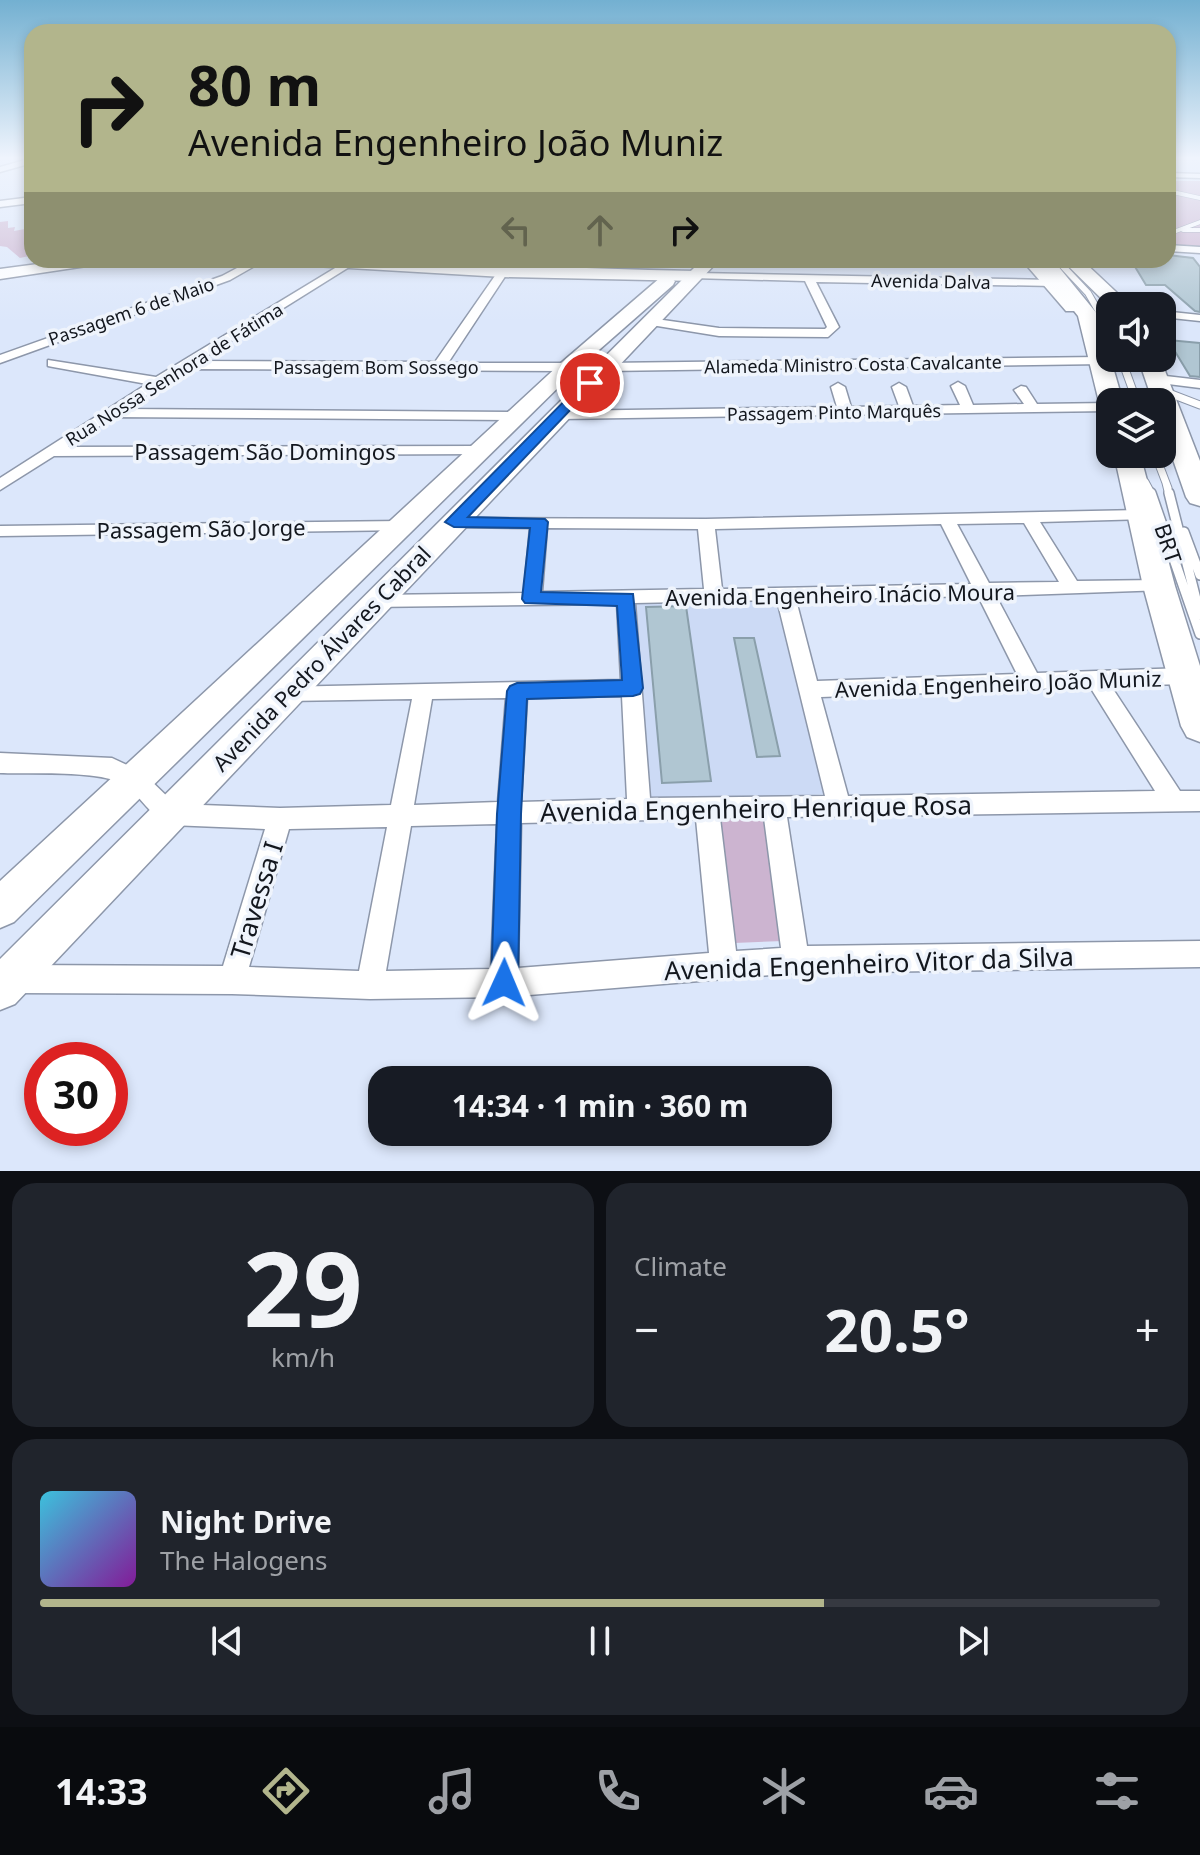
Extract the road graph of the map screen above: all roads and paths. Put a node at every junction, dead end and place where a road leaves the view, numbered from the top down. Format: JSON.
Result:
{"nodes":[{"id":1,"x":1200,"y":222,"type":"edge"},
{"id":2,"x":1176,"y":229,"type":"edge"},
{"id":3,"x":1200,"y":230,"type":"edge"},
{"id":4,"x":1176,"y":231,"type":"edge"},
{"id":5,"x":1176,"y":248,"type":"edge"},
{"id":6,"x":1200,"y":250,"type":"edge"},
{"id":7,"x":43,"y":268,"type":"edge"},
{"id":8,"x":245,"y":268,"type":"edge"},
{"id":9,"x":342,"y":268,"type":"edge"},
{"id":10,"x":460,"y":268,"type":"edge"},
{"id":11,"x":692,"y":268,"type":"edge"},
{"id":12,"x":1038,"y":268,"type":"edge"},
{"id":13,"x":1050,"y":268,"type":"edge"},
{"id":14,"x":1065,"y":268,"type":"edge"},
{"id":15,"x":1080,"y":268,"type":"edge"},
{"id":16,"x":1098,"y":268,"type":"edge"},
{"id":17,"x":503,"y":272,"type":"junction"},
{"id":18,"x":0,"y":274,"type":"edge"},
{"id":19,"x":809,"y":278,"type":"junction"},
{"id":20,"x":1054,"y":283,"type":"junction"},
{"id":21,"x":1106,"y":292,"type":"edge"},
{"id":22,"x":1117,"y":292,"type":"edge"},
{"id":23,"x":1176,"y":315,"type":"edge"},
{"id":24,"x":1096,"y":317,"type":"edge"},
{"id":25,"x":1200,"y":318,"type":"edge"},
{"id":26,"x":649,"y":322,"type":"junction"},
{"id":27,"x":1096,"y":325,"type":"edge"},
{"id":28,"x":1096,"y":327,"type":"edge"},
{"id":29,"x":0,"y":359,"type":"edge"},
{"id":30,"x":1096,"y":359,"type":"edge"},
{"id":31,"x":53,"y":363,"type":"dead end"},
{"id":32,"x":184,"y":365,"type":"junction"},
{"id":33,"x":568,"y":367,"type":"junction"},
{"id":34,"x":606,"y":367,"type":"junction"},
{"id":35,"x":438,"y":368,"type":"junction"},
{"id":36,"x":1156,"y":376,"type":"edge"},
{"id":37,"x":160,"y":382,"type":"junction"},
{"id":38,"x":1200,"y":384,"type":"edge"},
{"id":39,"x":958,"y":386,"type":"dead end"},
{"id":40,"x":838,"y":387,"type":"dead end"},
{"id":41,"x":899,"y":387,"type":"dead end"},
{"id":42,"x":1021,"y":390,"type":"dead end"},
{"id":43,"x":1200,"y":405,"type":"edge"},
{"id":44,"x":1096,"y":406,"type":"edge"},
{"id":45,"x":1034,"y":409,"type":"junction"},
{"id":46,"x":969,"y":410,"type":"junction"},
{"id":47,"x":908,"y":411,"type":"junction"},
{"id":48,"x":846,"y":412,"type":"junction"},
{"id":49,"x":110,"y":413,"type":"junction"},
{"id":50,"x":558,"y":415,"type":"junction"},
{"id":51,"x":517,"y":416,"type":"junction"},
{"id":52,"x":480,"y":450,"type":"junction"},
{"id":53,"x":50,"y":452,"type":"junction"},
{"id":54,"x":1132,"y":468,"type":"edge"},
{"id":55,"x":1137,"y":468,"type":"edge"},
{"id":56,"x":1160,"y":468,"type":"edge"},
{"id":57,"x":1166,"y":483,"type":"junction"},
{"id":58,"x":0,"y":485,"type":"edge"},
{"id":59,"x":1200,"y":497,"type":"edge"},
{"id":60,"x":1141,"y":515,"type":"junction"},
{"id":61,"x":1029,"y":517,"type":"junction"},
{"id":62,"x":946,"y":518,"type":"junction"},
{"id":63,"x":454,"y":522,"type":"junction"},
{"id":64,"x":539,"y":522,"type":"junction"},
{"id":65,"x":706,"y":524,"type":"junction"},
{"id":66,"x":401,"y":526,"type":"junction"},
{"id":67,"x":0,"y":531,"type":"edge"},
{"id":68,"x":1200,"y":575,"type":"edge"},
{"id":69,"x":1159,"y":586,"type":"junction"},
{"id":70,"x":1071,"y":587,"type":"junction"},
{"id":71,"x":985,"y":592,"type":"junction"},
{"id":72,"x":785,"y":594,"type":"junction"},
{"id":73,"x":714,"y":596,"type":"junction"},
{"id":74,"x":532,"y":599,"type":"junction"},
{"id":75,"x":626,"y":599,"type":"junction"},
{"id":76,"x":377,"y":602,"type":"junction"},
{"id":77,"x":1200,"y":615,"type":"edge"},
{"id":78,"x":1200,"y":634,"type":"edge"},
{"id":79,"x":1185,"y":676,"type":"junction"},
{"id":80,"x":1096,"y":680,"type":"junction"},
{"id":81,"x":1032,"y":683,"type":"junction"},
{"id":82,"x":633,"y":688,"type":"junction"},
{"id":83,"x":811,"y":689,"type":"junction"},
{"id":84,"x":517,"y":691,"type":"junction"},
{"id":85,"x":286,"y":693,"type":"junction"},
{"id":86,"x":423,"y":693,"type":"junction"},
{"id":87,"x":1200,"y":726,"type":"edge"},
{"id":88,"x":0,"y":763,"type":"edge"},
{"id":89,"x":134,"y":779,"type":"junction"},
{"id":90,"x":1174,"y":801,"type":"junction"},
{"id":91,"x":1200,"y":801,"type":"edge"},
{"id":92,"x":839,"y":806,"type":"junction"},
{"id":93,"x":774,"y":808,"type":"junction"},
{"id":94,"x":639,"y":809,"type":"junction"},
{"id":95,"x":707,"y":810,"type":"junction"},
{"id":96,"x":170,"y":814,"type":"junction"},
{"id":97,"x":509,"y":814,"type":"junction"},
{"id":98,"x":400,"y":817,"type":"junction"},
{"id":99,"x":280,"y":819,"type":"junction"},
{"id":100,"x":0,"y":908,"type":"edge"},
{"id":101,"x":1200,"y":954,"type":"edge"},
{"id":102,"x":796,"y":960,"type":"junction"},
{"id":103,"x":724,"y":965,"type":"junction"},
{"id":104,"x":232,"y":980,"type":"junction"},
{"id":105,"x":504,"y":983,"type":"junction"},
{"id":106,"x":5,"y":984,"type":"edge"},
{"id":107,"x":370,"y":985,"type":"junction"}],
"edges":[{"from":1,"to":2,"type":"lane"},
{"from":3,"to":4,"type":"lane"},
{"from":5,"to":6,"type":"street"},
{"from":7,"to":18,"type":"street"},
{"from":8,"to":29,"type":"street","name":"Passagem 6 de Maio"},
{"from":9,"to":32,"type":"street","name":"Rua Nossa Senhora de Fátima"},
{"from":10,"to":17,"type":"street","name":"Avenida Dalva"},
{"from":11,"to":17,"type":"street","name":"Avenida Dalva"},
{"from":11,"to":19,"type":"street","name":"Avenida Dalva"},
{"from":11,"to":26,"type":"main road","name":"Avenida Pedro Álvares Cabral"},
{"from":11,"to":33,"type":"main road","name":"Avenida Pedro Álvares Cabral"},
{"from":12,"to":20,"type":"main road"},
{"from":13,"to":27,"type":"highway"},
{"from":14,"to":24,"type":"lane"},
{"from":15,"to":21,"type":"highway"},
{"from":16,"to":22,"type":"highway"},
{"from":17,"to":35,"type":"street"},
{"from":19,"to":20,"type":"street","name":"Avenida Dalva"},
{"from":19,"to":26,"type":"street"},
{"from":20,"to":28,"type":"main road"},
{"from":23,"to":25,"type":"street"},
{"from":26,"to":34,"type":"main road","name":"Avenida Pedro Álvares Cabral"},
{"from":30,"to":34,"type":"street","name":"Alameda Ministro Costa Cavalcante"},
{"from":31,"to":37,"type":"street"},
{"from":32,"to":35,"type":"street","name":"Passagem Bom Sossego"},
{"from":32,"to":37,"type":"street","name":"Rua Nossa Senhora de Fátima"},
{"from":33,"to":35,"type":"street","name":"Passagem Bom Sossego"},
{"from":33,"to":51,"type":"main road","name":"Avenida Pedro Álvares Cabral"},
{"from":34,"to":50,"type":"main road","name":"Avenida Pedro Álvares Cabral"},
{"from":36,"to":38,"type":"street"},
{"from":36,"to":43,"type":"lane"},
{"from":36,"to":59,"type":"highway"},
{"from":37,"to":49,"type":"street","name":"Rua Nossa Senhora de Fátima"},
{"from":39,"to":46,"type":"street"},
{"from":40,"to":48,"type":"street"},
{"from":41,"to":47,"type":"street"},
{"from":42,"to":45,"type":"street"},
{"from":44,"to":45,"type":"street","name":"Passagem Pinto Marquês"},
{"from":45,"to":46,"type":"street","name":"Passagem Pinto Marquês"},
{"from":46,"to":47,"type":"street","name":"Passagem Pinto Marquês"},
{"from":47,"to":48,"type":"street","name":"Passagem Pinto Marquês"},
{"from":48,"to":50,"type":"street","name":"Passagem Pinto Marquês"},
{"from":49,"to":51,"type":"street"},
{"from":49,"to":53,"type":"street","name":"Rua Nossa Senhora de Fátima"},
{"from":50,"to":63,"type":"main road","name":"Avenida Pedro Álvares Cabral"},
{"from":51,"to":52,"type":"main road","name":"Avenida Pedro Álvares Cabral"},
{"from":52,"to":53,"type":"street","name":"Passagem São Domingos"},
{"from":52,"to":66,"type":"main road","name":"Avenida Pedro Álvares Cabral"},
{"from":53,"to":58,"type":"street","name":"Rua Nossa Senhora de Fátima"},
{"from":54,"to":60,"type":"highway"},
{"from":55,"to":78,"type":"lane","name":"BRT"},
{"from":56,"to":57,"type":"lane"},
{"from":57,"to":68,"type":"lane","name":"BRT"},
{"from":57,"to":77,"type":"lane","name":"BRT"},
{"from":60,"to":61,"type":"street"},
{"from":60,"to":69,"type":"highway"},
{"from":61,"to":62,"type":"street"},
{"from":61,"to":70,"type":"street"},
{"from":62,"to":65,"type":"street"},
{"from":62,"to":71,"type":"street"},
{"from":63,"to":64,"type":"street"},
{"from":63,"to":76,"type":"main road","name":"Avenida Pedro Álvares Cabral"},
{"from":64,"to":65,"type":"street"},
{"from":64,"to":74,"type":"street"},
{"from":65,"to":73,"type":"street"},
{"from":66,"to":67,"type":"street","name":"Passagem São Jorge"},
{"from":66,"to":89,"type":"main road","name":"Avenida Pedro Álvares Cabral"},
{"from":69,"to":70,"type":"street","name":"Avenida Engenheiro Inácio Moura"},
{"from":69,"to":79,"type":"highway"},
{"from":70,"to":71,"type":"street","name":"Avenida Engenheiro Inácio Moura"},
{"from":71,"to":72,"type":"street","name":"Avenida Engenheiro Inácio Moura"},
{"from":71,"to":81,"type":"street"},
{"from":72,"to":73,"type":"street","name":"Avenida Engenheiro Inácio Moura"},
{"from":72,"to":83,"type":"street"},
{"from":73,"to":75,"type":"street","name":"Avenida Engenheiro Inácio Moura"},
{"from":74,"to":75,"type":"street","name":"Avenida Engenheiro Inácio Moura"},
{"from":74,"to":76,"type":"street","name":"Avenida Engenheiro Inácio Moura"},
{"from":75,"to":82,"type":"street"},
{"from":76,"to":85,"type":"main road","name":"Avenida Pedro Álvares Cabral"},
{"from":79,"to":80,"type":"street","name":"Avenida Engenheiro João Muniz"},
{"from":79,"to":87,"type":"highway"},
{"from":80,"to":81,"type":"street","name":"Avenida Engenheiro João Muniz"},
{"from":80,"to":90,"type":"street"},
{"from":81,"to":83,"type":"street","name":"Avenida Engenheiro João Muniz"},
{"from":82,"to":84,"type":"street"},
{"from":82,"to":94,"type":"street"},
{"from":83,"to":92,"type":"street"},
{"from":84,"to":86,"type":"street"},
{"from":84,"to":97,"type":"street"},
{"from":85,"to":86,"type":"street"},
{"from":85,"to":96,"type":"main road","name":"Avenida Pedro Álvares Cabral"},
{"from":86,"to":98,"type":"street"},
{"from":88,"to":89,"type":"street"},
{"from":89,"to":96,"type":"street"},
{"from":89,"to":100,"type":"main road","name":"Avenida Pedro Álvares Cabral"},
{"from":90,"to":91,"type":"street","name":"Avenida Engenheiro Henrique Rosa"},
{"from":90,"to":92,"type":"street","name":"Avenida Engenheiro Henrique Rosa"},
{"from":92,"to":93,"type":"street","name":"Avenida Engenheiro Henrique Rosa"},
{"from":93,"to":95,"type":"street","name":"Avenida Engenheiro Henrique Rosa"},
{"from":93,"to":102,"type":"street"},
{"from":94,"to":95,"type":"street","name":"Avenida Engenheiro Henrique Rosa"},
{"from":94,"to":97,"type":"street","name":"Avenida Engenheiro Henrique Rosa"},
{"from":95,"to":103,"type":"street"},
{"from":96,"to":99,"type":"street","name":"Avenida Engenheiro Henrique Rosa"},
{"from":96,"to":106,"type":"main road","name":"Avenida Pedro Álvares Cabral"},
{"from":97,"to":98,"type":"street","name":"Avenida Engenheiro Henrique Rosa"},
{"from":97,"to":105,"type":"street"},
{"from":98,"to":99,"type":"street","name":"Avenida Engenheiro Henrique Rosa"},
{"from":98,"to":107,"type":"street"},
{"from":99,"to":104,"type":"street","name":"Travessa I"},
{"from":101,"to":102,"type":"street","name":"Avenida Engenheiro Vitor da Silva"},
{"from":102,"to":103,"type":"street","name":"Avenida Engenheiro Vitor da Silva"},
{"from":103,"to":105,"type":"street","name":"Avenida Engenheiro Vitor da Silva"},
{"from":104,"to":106,"type":"street","name":"Avenida Engenheiro Vitor da Silva"},
{"from":104,"to":107,"type":"street","name":"Avenida Engenheiro Vitor da Silva"},
{"from":105,"to":107,"type":"street","name":"Avenida Engenheiro Vitor da Silva"}]}
